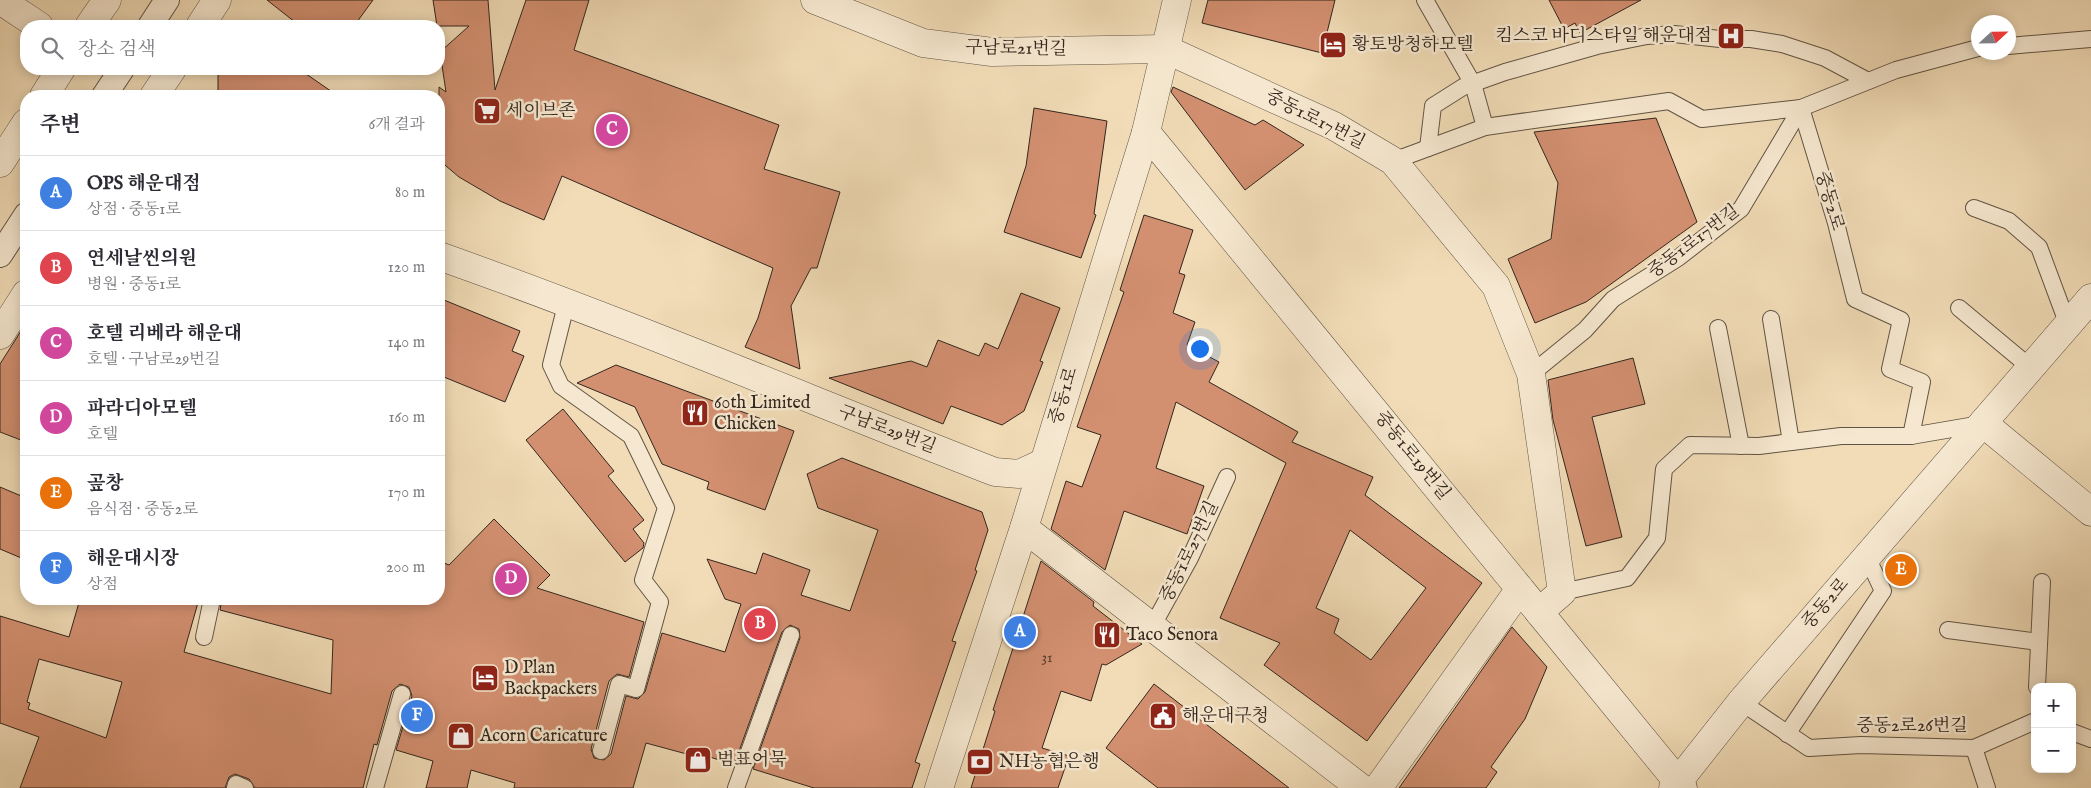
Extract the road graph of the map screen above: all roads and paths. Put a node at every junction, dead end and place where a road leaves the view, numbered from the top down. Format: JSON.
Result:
{"nodes":[{"id":1,"x":0,"y":0,"type":"edge"},
{"id":2,"x":107,"y":0,"type":"edge"},
{"id":3,"x":167,"y":0,"type":"edge"},
{"id":4,"x":217,"y":0,"type":"edge"},
{"id":5,"x":815,"y":0,"type":"edge"},
{"id":6,"x":1176,"y":0,"type":"edge"},
{"id":7,"x":1425,"y":0,"type":"edge"},
{"id":8,"x":30,"y":20,"type":"edge"},
{"id":9,"x":94,"y":20,"type":"edge"},
{"id":10,"x":154,"y":20,"type":"edge"},
{"id":11,"x":204,"y":20,"type":"edge"},
{"id":12,"x":2091,"y":40,"type":"edge"},
{"id":13,"x":2016,"y":45,"type":"edge"},
{"id":14,"x":1165,"y":49,"type":"junction"},
{"id":15,"x":1971,"y":50,"type":"edge"},
{"id":16,"x":58,"y":75,"type":"edge"},
{"id":17,"x":118,"y":75,"type":"edge"},
{"id":18,"x":168,"y":75,"type":"edge"},
{"id":19,"x":1868,"y":81,"type":"junction"},
{"id":20,"x":1473,"y":84,"type":"junction"},
{"id":21,"x":48,"y":90,"type":"edge"},
{"id":22,"x":108,"y":90,"type":"edge"},
{"id":23,"x":158,"y":90,"type":"edge"},
{"id":24,"x":1801,"y":108,"type":"junction"},
{"id":25,"x":1486,"y":127,"type":"junction"},
{"id":26,"x":20,"y":132,"type":"edge"},
{"id":27,"x":1146,"y":132,"type":"junction"},
{"id":28,"x":1428,"y":148,"type":"junction"},
{"id":29,"x":1393,"y":161,"type":"junction"},
{"id":30,"x":0,"y":163,"type":"edge"},
{"id":31,"x":1974,"y":208,"type":"dead end"},
{"id":32,"x":20,"y":224,"type":"edge"},
{"id":33,"x":0,"y":255,"type":"edge"},
{"id":34,"x":445,"y":258,"type":"edge"},
{"id":35,"x":2091,"y":298,"type":"edge"},
{"id":36,"x":567,"y":301,"type":"junction"},
{"id":37,"x":20,"y":303,"type":"edge"},
{"id":38,"x":1959,"y":308,"type":"dead end"},
{"id":39,"x":1770,"y":319,"type":"dead end"},
{"id":40,"x":2068,"y":325,"type":"junction"},
{"id":41,"x":1718,"y":328,"type":"dead end"},
{"id":42,"x":0,"y":334,"type":"edge"},
{"id":43,"x":2031,"y":368,"type":"junction"},
{"id":44,"x":1531,"y":374,"type":"junction"},
{"id":45,"x":1983,"y":423,"type":"junction"},
{"id":46,"x":1911,"y":436,"type":"junction"},
{"id":47,"x":1791,"y":442,"type":"junction"},
{"id":48,"x":1741,"y":446,"type":"junction"},
{"id":49,"x":1043,"y":463,"type":"junction"},
{"id":50,"x":1227,"y":477,"type":"dead end"},
{"id":51,"x":2091,"y":512,"type":"edge"},
{"id":52,"x":1024,"y":528,"type":"junction"},
{"id":53,"x":1867,"y":557,"type":"junction"},
{"id":54,"x":2042,"y":582,"type":"dead end"},
{"id":55,"x":1520,"y":589,"type":"junction"},
{"id":56,"x":1562,"y":592,"type":"junction"},
{"id":57,"x":211,"y":605,"type":"edge"},
{"id":58,"x":1539,"y":612,"type":"junction"},
{"id":59,"x":1152,"y":627,"type":"junction"},
{"id":60,"x":1948,"y":630,"type":"dead end"},
{"id":61,"x":790,"y":635,"type":"dead end"},
{"id":62,"x":204,"y":637,"type":"dead end"},
{"id":63,"x":2039,"y":642,"type":"junction"},
{"id":64,"x":2037,"y":683,"type":"edge"},
{"id":65,"x":402,"y":694,"type":"dead end"},
{"id":66,"x":1741,"y":702,"type":"junction"},
{"id":67,"x":2031,"y":723,"type":"edge"},
{"id":68,"x":2076,"y":733,"type":"edge"},
{"id":69,"x":1788,"y":734,"type":"junction"},
{"id":70,"x":2091,"y":739,"type":"edge"},
{"id":71,"x":1974,"y":748,"type":"junction"},
{"id":72,"x":601,"y":751,"type":"dead end"},
{"id":73,"x":1678,"y":786,"type":"edge"},
{"id":74,"x":235,"y":788,"type":"edge"},
{"id":75,"x":245,"y":788,"type":"edge"},
{"id":76,"x":375,"y":788,"type":"edge"},
{"id":77,"x":736,"y":788,"type":"edge"},
{"id":78,"x":939,"y":788,"type":"edge"},
{"id":79,"x":1361,"y":788,"type":"edge"},
{"id":80,"x":1378,"y":788,"type":"edge"},
{"id":81,"x":1987,"y":788,"type":"edge"}],
"edges":[{"from":1,"to":8,"type":"street"},
{"from":2,"to":9,"type":"street"},
{"from":3,"to":10,"type":"street"},
{"from":4,"to":11,"type":"street"},
{"from":5,"to":14,"type":"street","name":"구남로21번길"},
{"from":6,"to":14,"type":"street","name":"중동1로"},
{"from":7,"to":20,"type":"lane"},
{"from":12,"to":13,"type":"lane"},
{"from":14,"to":27,"type":"street","name":"중동1로"},
{"from":14,"to":29,"type":"street","name":"중동1로17번길"},
{"from":15,"to":19,"type":"lane"},
{"from":16,"to":21,"type":"street"},
{"from":17,"to":22,"type":"street"},
{"from":18,"to":23,"type":"street"},
{"from":19,"to":20,"type":"lane"},
{"from":19,"to":24,"type":"lane"},
{"from":20,"to":25,"type":"lane"},
{"from":20,"to":28,"type":"lane"},
{"from":24,"to":25,"type":"lane"},
{"from":24,"to":44,"type":"lane","name":"중동1로17번길"},
{"from":24,"to":46,"type":"lane","name":"중동2로"},
{"from":25,"to":28,"type":"lane"},
{"from":26,"to":30,"type":"street"},
{"from":27,"to":49,"type":"street","name":"중동1로"},
{"from":27,"to":55,"type":"street","name":"중동1로19번길"},
{"from":28,"to":29,"type":"lane"},
{"from":29,"to":44,"type":"street","name":"중동1로17번길"},
{"from":31,"to":40,"type":"lane"},
{"from":32,"to":33,"type":"street"},
{"from":34,"to":36,"type":"street","name":"구남로29번길"},
{"from":35,"to":40,"type":"street","name":"중동2로"},
{"from":36,"to":49,"type":"street","name":"구남로29번길"},
{"from":36,"to":72,"type":"lane"},
{"from":37,"to":42,"type":"street"},
{"from":38,"to":43,"type":"lane"},
{"from":39,"to":47,"type":"lane"},
{"from":40,"to":43,"type":"street","name":"중동2로"},
{"from":41,"to":48,"type":"lane"},
{"from":43,"to":45,"type":"street","name":"중동2로"},
{"from":44,"to":56,"type":"street","name":"중동1로17번길"},
{"from":45,"to":46,"type":"lane"},
{"from":45,"to":51,"type":"street"},
{"from":45,"to":53,"type":"street","name":"중동2로"},
{"from":46,"to":47,"type":"lane"},
{"from":47,"to":48,"type":"lane"},
{"from":48,"to":56,"type":"lane"},
{"from":49,"to":52,"type":"street","name":"중동1로"},
{"from":50,"to":59,"type":"lane","name":"중동1로27번길"},
{"from":52,"to":59,"type":"street","name":"중동1로27번길"},
{"from":52,"to":78,"type":"street","name":"중동1로"},
{"from":53,"to":66,"type":"street","name":"중동2로"},
{"from":53,"to":69,"type":"lane"},
{"from":54,"to":63,"type":"lane"},
{"from":55,"to":58,"type":"street","name":"중동1로19번길"},
{"from":55,"to":80,"type":"street"},
{"from":56,"to":58,"type":"street"},
{"from":57,"to":62,"type":"lane"},
{"from":58,"to":73,"type":"street","name":"중동1로19번길"},
{"from":59,"to":79,"type":"street","name":"중동1로27번길"},
{"from":60,"to":63,"type":"lane"},
{"from":61,"to":77,"type":"lane"},
{"from":63,"to":64,"type":"lane"},
{"from":65,"to":76,"type":"lane"},
{"from":66,"to":69,"type":"lane","name":"중동2로26번길"},
{"from":66,"to":73,"type":"street","name":"중동2로"},
{"from":67,"to":71,"type":"lane","name":"중동2로26번길"},
{"from":68,"to":70,"type":"lane"},
{"from":69,"to":71,"type":"lane","name":"중동2로26번길"},
{"from":71,"to":81,"type":"lane"},
{"from":74,"to":75,"type":"lane"}]}
